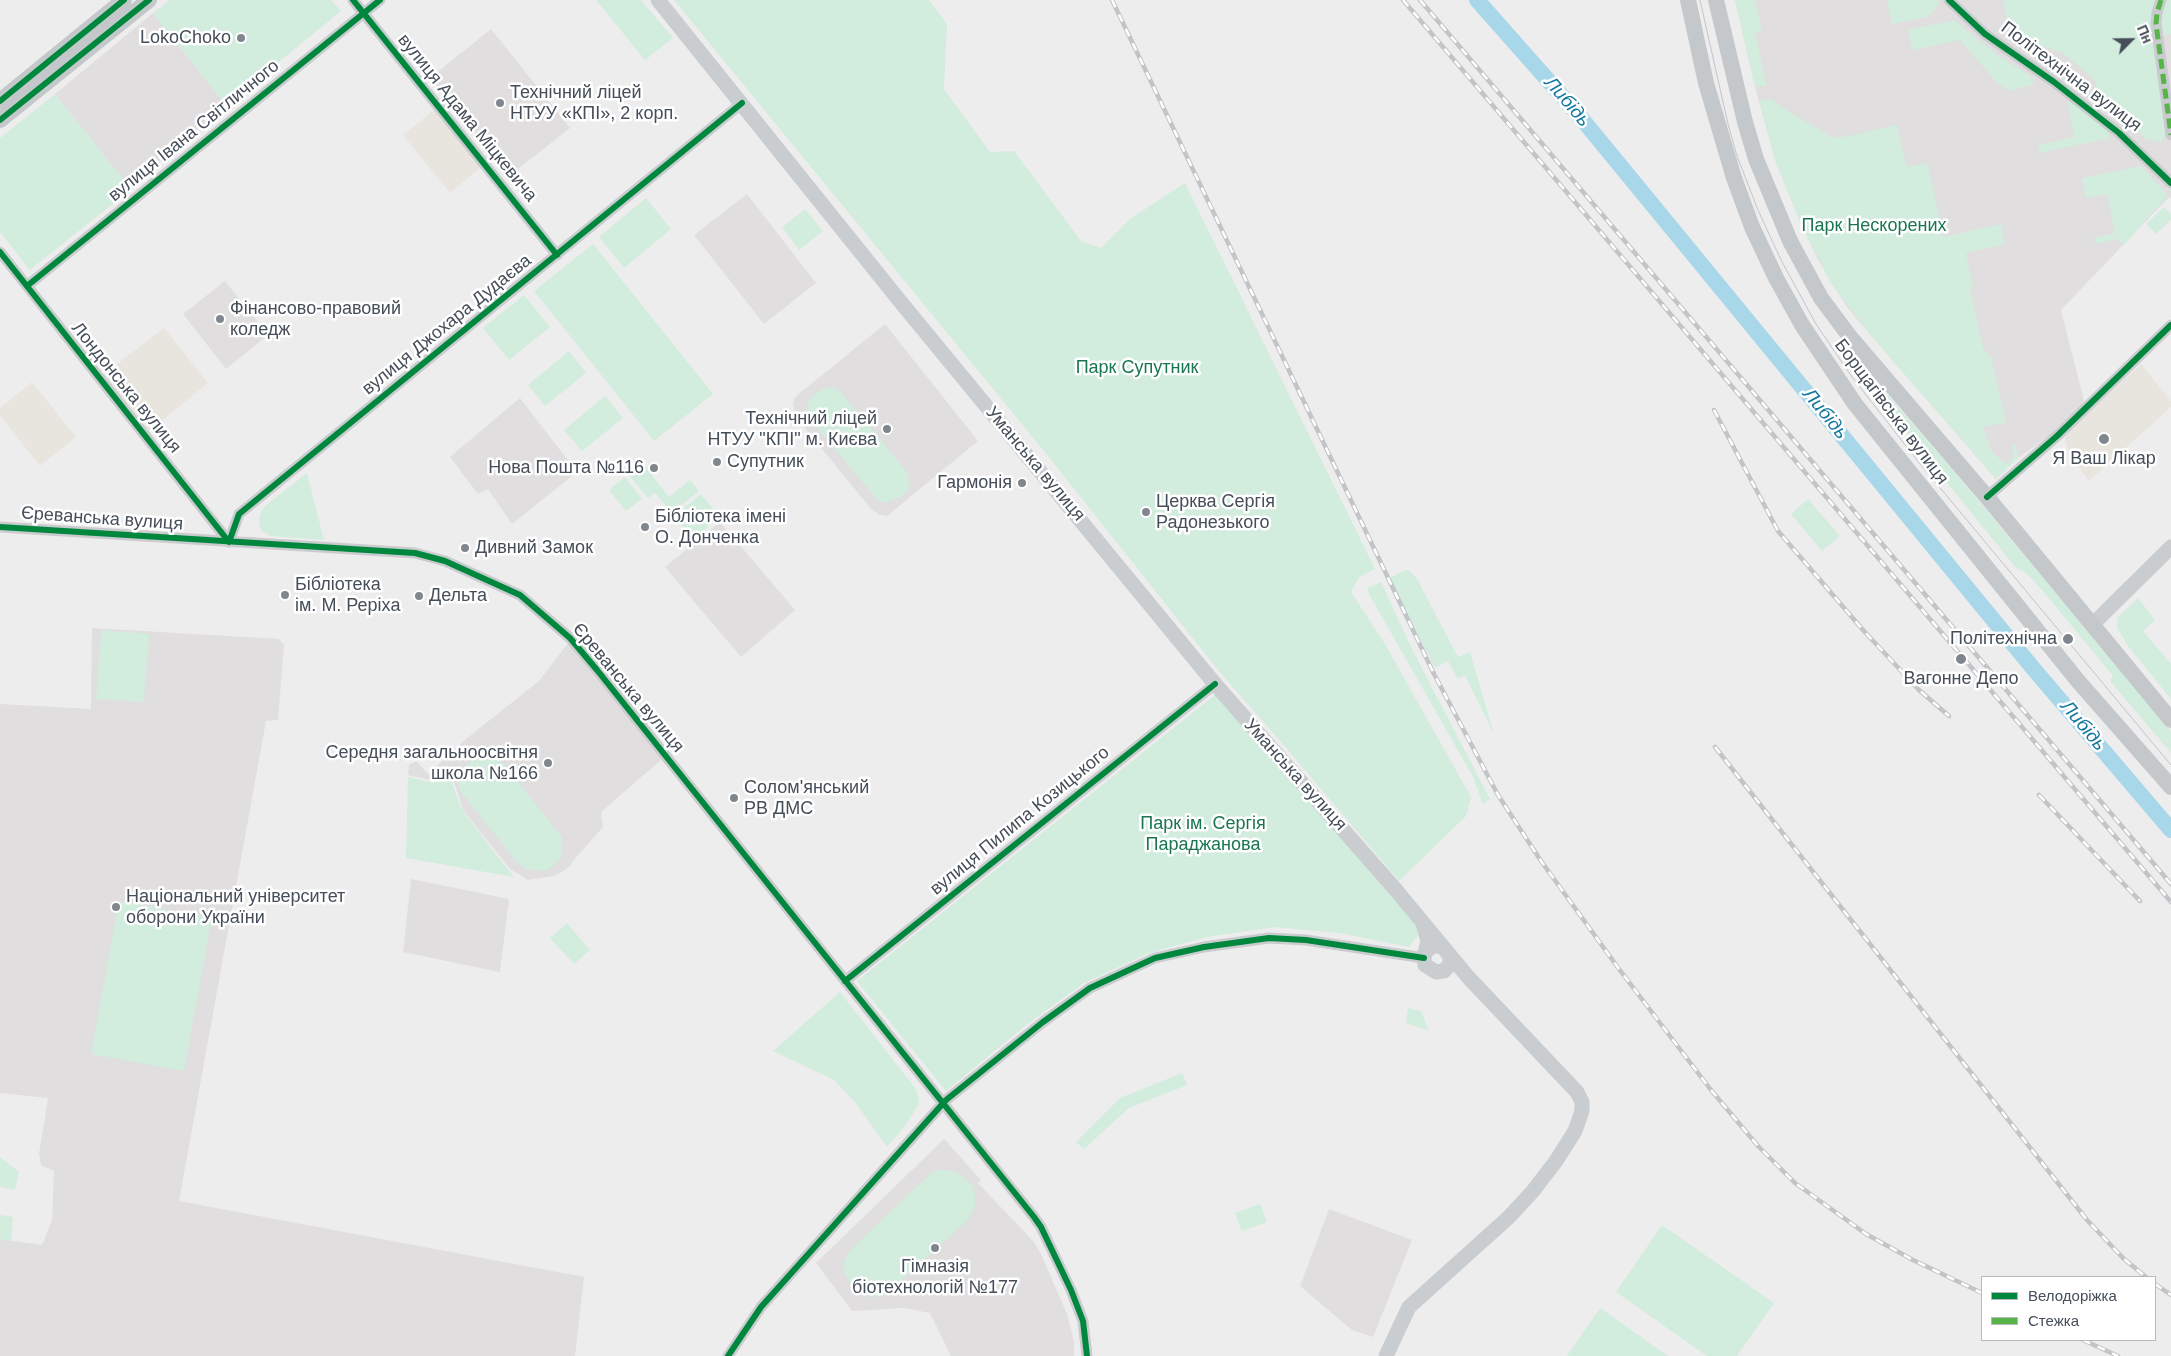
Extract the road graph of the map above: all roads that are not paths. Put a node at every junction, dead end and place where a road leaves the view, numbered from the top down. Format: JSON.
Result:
{"nodes":[{"id":1,"x":124,"y":0,"type":"edge"},
{"id":2,"x":149,"y":0,"type":"edge"},
{"id":3,"x":353,"y":0,"type":"edge"},
{"id":4,"x":380,"y":0,"type":"edge"},
{"id":5,"x":658,"y":0,"type":"edge"},
{"id":6,"x":1688,"y":0,"type":"edge"},
{"id":7,"x":1716,"y":0,"type":"edge"},
{"id":8,"x":1949,"y":0,"type":"edge"},
{"id":9,"x":2161,"y":0,"type":"edge"},
{"id":10,"x":364,"y":13,"type":"junction"},
{"id":11,"x":0,"y":101,"type":"edge"},
{"id":12,"x":742,"y":103,"type":"junction"},
{"id":13,"x":0,"y":120,"type":"edge"},
{"id":14,"x":2171,"y":135,"type":"edge"},
{"id":15,"x":2171,"y":183,"type":"edge"},
{"id":16,"x":0,"y":252,"type":"edge"},
{"id":17,"x":557,"y":255,"type":"junction"},
{"id":18,"x":27,"y":286,"type":"junction"},
{"id":19,"x":2171,"y":325,"type":"edge"},
{"id":20,"x":1987,"y":497,"type":"junction"},
{"id":21,"x":0,"y":527,"type":"edge"},
{"id":22,"x":229,"y":542,"type":"junction"},
{"id":23,"x":2171,"y":546,"type":"edge"},
{"id":24,"x":2092,"y":625,"type":"junction"},
{"id":25,"x":1215,"y":684,"type":"junction"},
{"id":26,"x":2171,"y":720,"type":"edge"},
{"id":27,"x":2171,"y":787,"type":"edge"},
{"id":28,"x":1422,"y":920,"type":"junction"},
{"id":29,"x":1449,"y":952,"type":"junction"},
{"id":30,"x":1424,"y":955,"type":"junction"},
{"id":31,"x":1444,"y":970,"type":"junction"},
{"id":32,"x":1468,"y":976,"type":"junction"},
{"id":33,"x":845,"y":981,"type":"junction"},
{"id":34,"x":942,"y":1104,"type":"junction"},
{"id":35,"x":728,"y":1356,"type":"edge"},
{"id":36,"x":1087,"y":1356,"type":"edge"},
{"id":37,"x":1386,"y":1356,"type":"edge"}],
"edges":[{"from":1,"to":11,"type":"main road"},
{"from":2,"to":13,"type":"main road"},
{"from":3,"to":10,"type":"street","name":"вулиця Адама Міцкевича"},
{"from":4,"to":10,"type":"street","name":"вулиця Івана Світличного"},
{"from":5,"to":12,"type":"street","name":"Уманська вулиця"},
{"from":6,"to":27,"type":"main road","name":"Борщагівська вулиця"},
{"from":7,"to":20,"type":"main road","name":"Борщагівська вулиця"},
{"from":8,"to":15,"type":"street","name":"Політехнічна вулиця"},
{"from":9,"to":14,"type":"street"},
{"from":10,"to":17,"type":"street","name":"вулиця Адама Міцкевича"},
{"from":10,"to":18,"type":"street","name":"вулиця Івана Світличного"},
{"from":12,"to":17,"type":"street","name":"вулиця Джохара Дудаєва"},
{"from":12,"to":25,"type":"street","name":"Уманська вулиця"},
{"from":16,"to":18,"type":"street","name":"Лондонська вулиця"},
{"from":17,"to":22,"type":"street","name":"вулиця Джохара Дудаєва"},
{"from":18,"to":22,"type":"street","name":"Лондонська вулиця"},
{"from":19,"to":20,"type":"street"},
{"from":20,"to":24,"type":"main road","name":"Борщагівська вулиця"},
{"from":21,"to":22,"type":"street","name":"Єреванська вулиця"},
{"from":22,"to":33,"type":"street","name":"Єреванська вулиця"},
{"from":23,"to":24,"type":"street"},
{"from":24,"to":26,"type":"main road","name":"Борщагівська вулиця"},
{"from":25,"to":28,"type":"street","name":"Уманська вулиця"},
{"from":25,"to":33,"type":"street","name":"вулиця Пилипа Козицького"},
{"from":28,"to":29,"type":"street","name":"Уманська вулиця"},
{"from":28,"to":30,"type":"street","name":"Уманська вулиця"},
{"from":29,"to":30,"type":"street"},
{"from":29,"to":31,"type":"street"},
{"from":29,"to":32,"type":"street","name":"Уманська вулиця"},
{"from":30,"to":31,"type":"street"},
{"from":30,"to":34,"type":"street"},
{"from":31,"to":32,"type":"street"},
{"from":32,"to":37,"type":"street","name":"Уманська вулиця"},
{"from":33,"to":34,"type":"street","name":"Єреванська вулиця"},
{"from":34,"to":35,"type":"street"},
{"from":34,"to":36,"type":"street","name":"Єреванська вулиця"}]}
